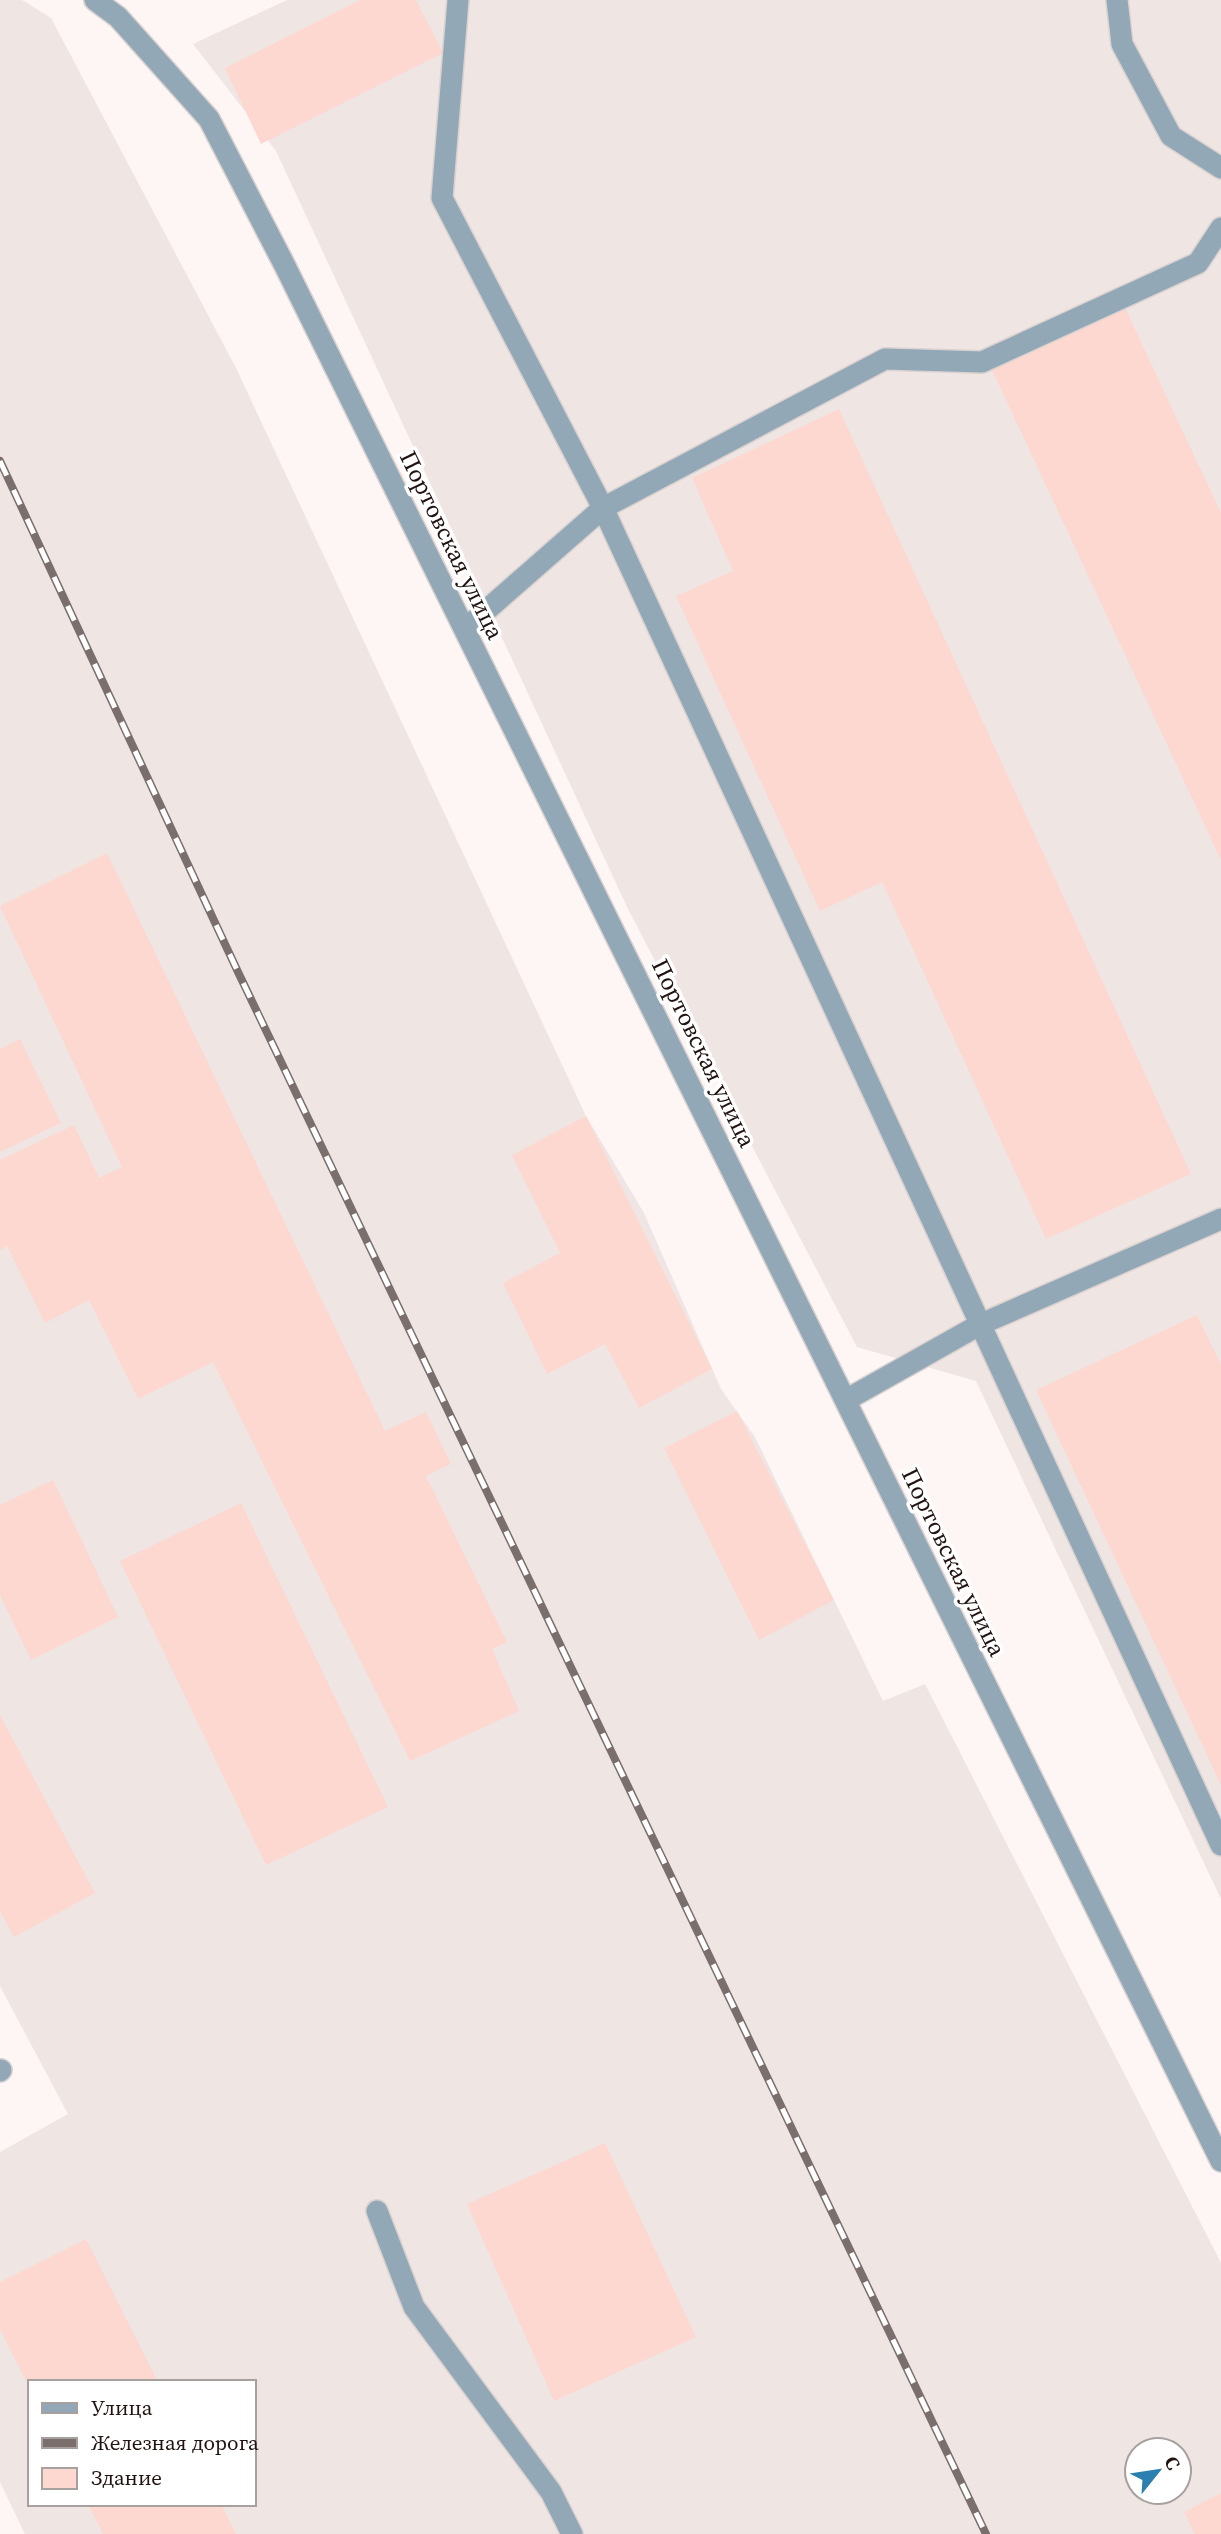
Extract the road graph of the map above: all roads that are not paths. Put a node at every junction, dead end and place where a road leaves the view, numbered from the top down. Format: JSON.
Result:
{"nodes":[{"id":1,"x":95,"y":0,"type":"edge"},
{"id":2,"x":458,"y":0,"type":"edge"},
{"id":3,"x":1117,"y":0,"type":"edge"},
{"id":4,"x":1221,"y":168,"type":"edge"},
{"id":5,"x":1221,"y":228,"type":"edge"},
{"id":6,"x":603,"y":508,"type":"junction"},
{"id":7,"x":465,"y":629,"type":"junction"},
{"id":8,"x":1221,"y":1219,"type":"edge"},
{"id":9,"x":979,"y":1325,"type":"junction"},
{"id":10,"x":846,"y":1400,"type":"junction"},
{"id":11,"x":1221,"y":1845,"type":"edge"},
{"id":12,"x":1221,"y":2161,"type":"edge"},
{"id":13,"x":377,"y":2211,"type":"dead end"},
{"id":14,"x":572,"y":2534,"type":"edge"}],
"edges":[{"from":1,"to":7,"type":"street","name":"Портовская улица"},
{"from":2,"to":6,"type":"street"},
{"from":3,"to":4,"type":"street"},
{"from":5,"to":6,"type":"street"},
{"from":6,"to":7,"type":"street"},
{"from":6,"to":9,"type":"street"},
{"from":7,"to":10,"type":"street","name":"Портовская улица"},
{"from":8,"to":9,"type":"street"},
{"from":9,"to":10,"type":"street"},
{"from":9,"to":11,"type":"street"},
{"from":10,"to":12,"type":"street","name":"Портовская улица"},
{"from":13,"to":14,"type":"street"}]}
